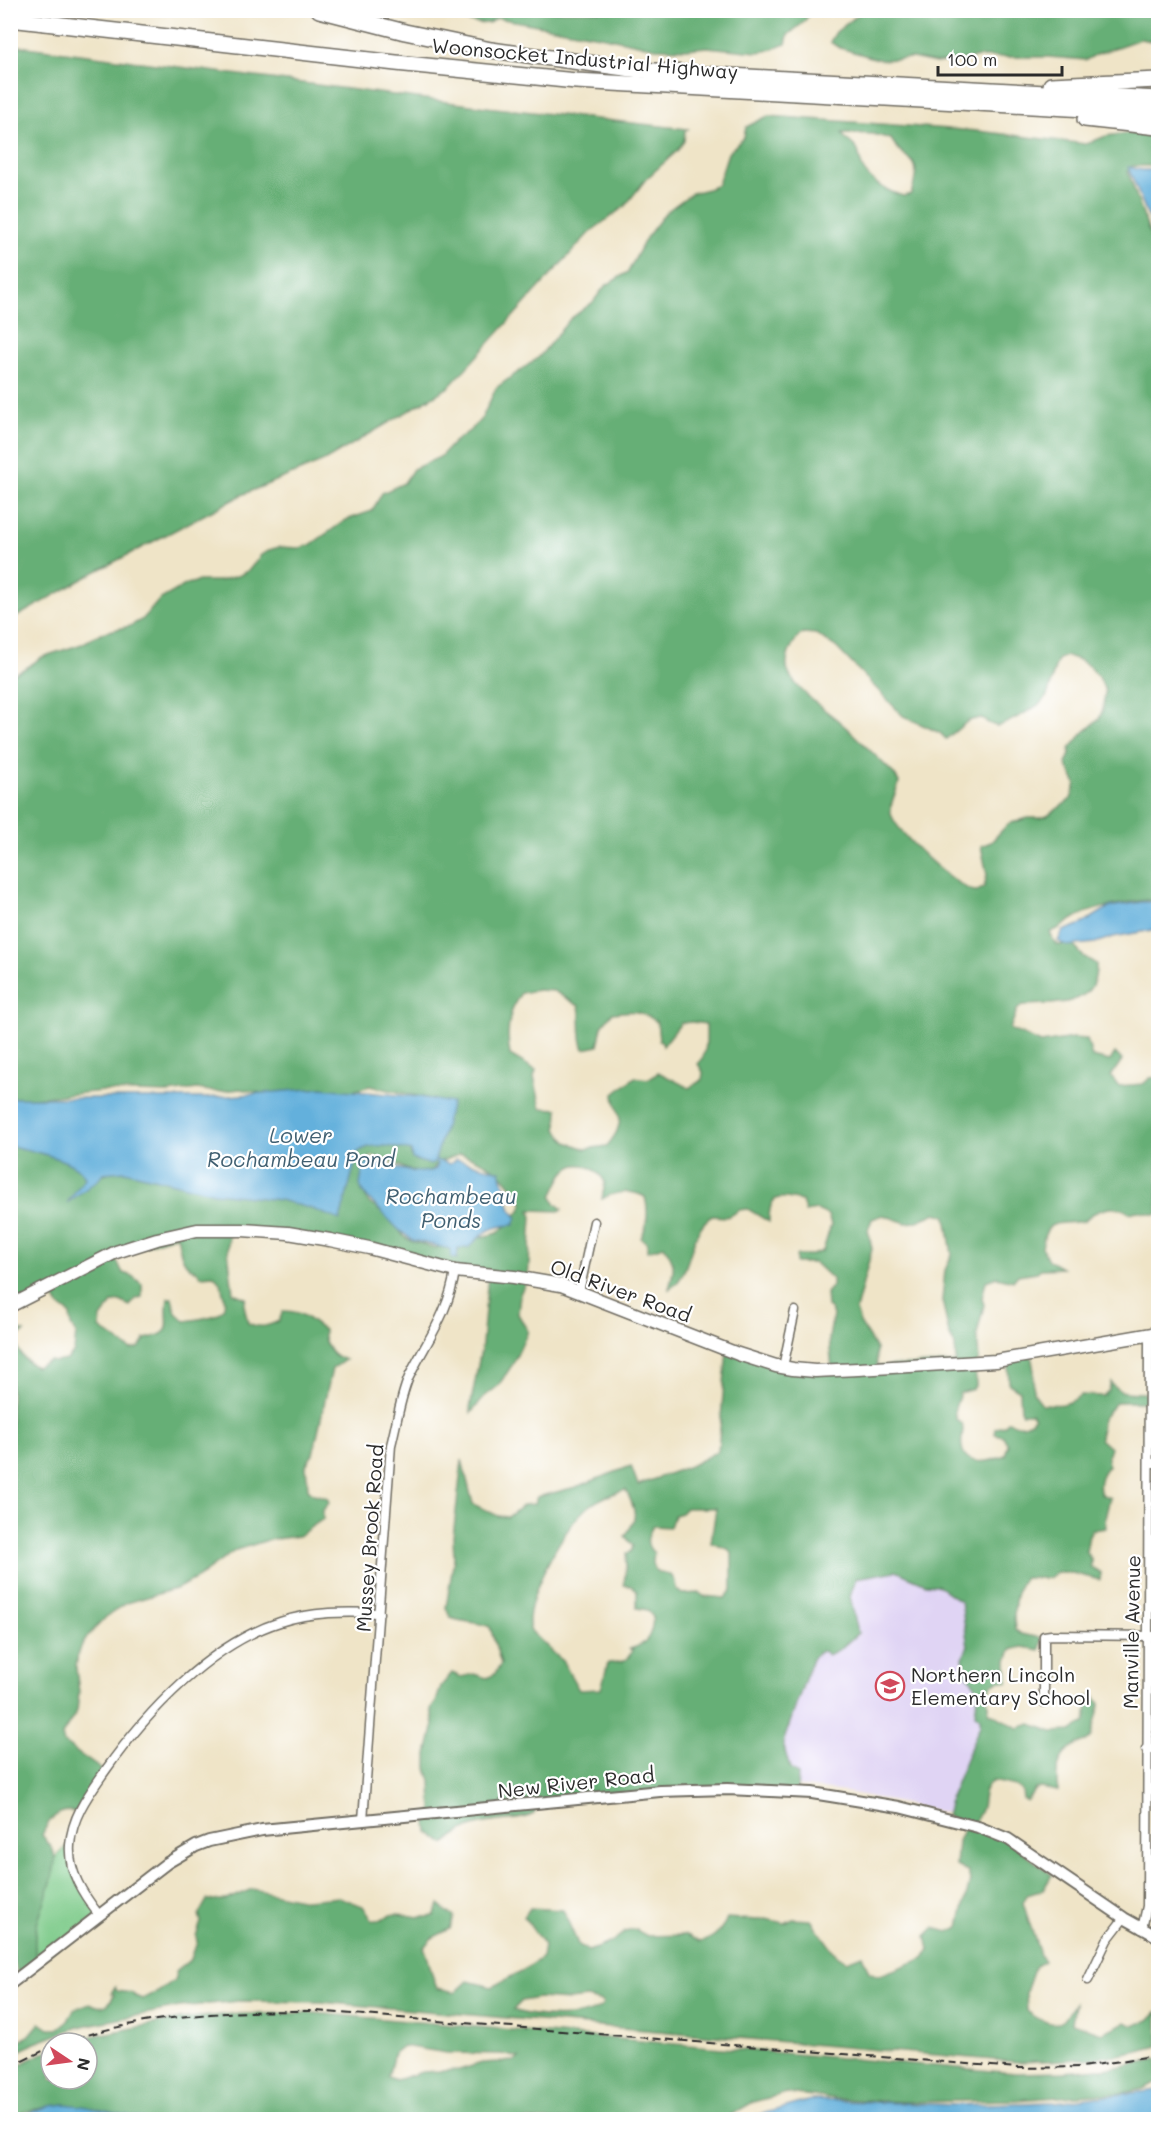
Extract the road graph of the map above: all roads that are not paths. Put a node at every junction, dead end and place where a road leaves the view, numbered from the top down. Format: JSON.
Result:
{"nodes":[{"id":1,"x":319,"y":10,"type":"edge"},
{"id":2,"x":10,"y":19,"type":"edge"},
{"id":3,"x":1158,"y":80,"type":"edge"},
{"id":4,"x":925,"y":87,"type":"junction"},
{"id":5,"x":1158,"y":99,"type":"edge"},
{"id":6,"x":966,"y":103,"type":"junction"},
{"id":7,"x":1158,"y":113,"type":"edge"},
{"id":8,"x":1158,"y":128,"type":"edge"},
{"id":9,"x":594,"y":1222,"type":"dead end"},
{"id":10,"x":455,"y":1271,"type":"junction"},
{"id":11,"x":579,"y":1292,"type":"junction"},
{"id":12,"x":10,"y":1306,"type":"edge"},
{"id":13,"x":795,"y":1311,"type":"dead end"},
{"id":14,"x":1154,"y":1334,"type":"edge"},
{"id":15,"x":783,"y":1367,"type":"junction"},
{"id":16,"x":1158,"y":1463,"type":"edge"},
{"id":17,"x":1149,"y":1464,"type":"junction"},
{"id":18,"x":1149,"y":1553,"type":"junction"},
{"id":19,"x":1158,"y":1553,"type":"edge"},
{"id":20,"x":379,"y":1613,"type":"junction"},
{"id":21,"x":1148,"y":1636,"type":"junction"},
{"id":22,"x":1158,"y":1636,"type":"edge"},
{"id":23,"x":1044,"y":1702,"type":"dead end"},
{"id":24,"x":1146,"y":1749,"type":"junction"},
{"id":25,"x":1158,"y":1749,"type":"edge"},
{"id":26,"x":363,"y":1820,"type":"junction"},
{"id":27,"x":99,"y":1915,"type":"junction"},
{"id":28,"x":1124,"y":1918,"type":"junction"},
{"id":29,"x":1142,"y":1929,"type":"junction"},
{"id":30,"x":1158,"y":1937,"type":"edge"},
{"id":31,"x":1088,"y":1980,"type":"dead end"},
{"id":32,"x":10,"y":1984,"type":"edge"}],
"edges":[{"from":1,"to":4,"type":"highway","name":"Woonsocket Industrial Highway"},
{"from":2,"to":6,"type":"highway","name":"Woonsocket Industrial Highway"},
{"from":3,"to":4,"type":"highway"},
{"from":4,"to":5,"type":"highway","name":"Woonsocket Industrial Highway"},
{"from":6,"to":7,"type":"highway","name":"Woonsocket Industrial Highway"},
{"from":6,"to":8,"type":"highway"},
{"from":9,"to":11,"type":"street"},
{"from":10,"to":11,"type":"main road","name":"Old River Road"},
{"from":10,"to":12,"type":"main road","name":"Old River Road"},
{"from":10,"to":20,"type":"street","name":"Mussey Brook Road"},
{"from":11,"to":15,"type":"main road","name":"Old River Road"},
{"from":13,"to":15,"type":"street"},
{"from":14,"to":15,"type":"main road","name":"Old River Road"},
{"from":14,"to":17,"type":"street","name":"Manville Avenue"},
{"from":16,"to":17,"type":"street"},
{"from":17,"to":18,"type":"street","name":"Manville Avenue"},
{"from":18,"to":19,"type":"street"},
{"from":18,"to":21,"type":"street","name":"Manville Avenue"},
{"from":20,"to":26,"type":"street","name":"Mussey Brook Road"},
{"from":20,"to":27,"type":"street"},
{"from":21,"to":22,"type":"street"},
{"from":21,"to":23,"type":"street"},
{"from":21,"to":24,"type":"street","name":"Manville Avenue"},
{"from":24,"to":25,"type":"street"},
{"from":24,"to":29,"type":"street","name":"Manville Avenue"},
{"from":26,"to":27,"type":"street","name":"New River Road"},
{"from":26,"to":28,"type":"street","name":"New River Road"},
{"from":27,"to":32,"type":"street","name":"New River Road"},
{"from":28,"to":29,"type":"street","name":"New River Road"},
{"from":28,"to":31,"type":"street"},
{"from":29,"to":30,"type":"street","name":"New River Road"}]}
